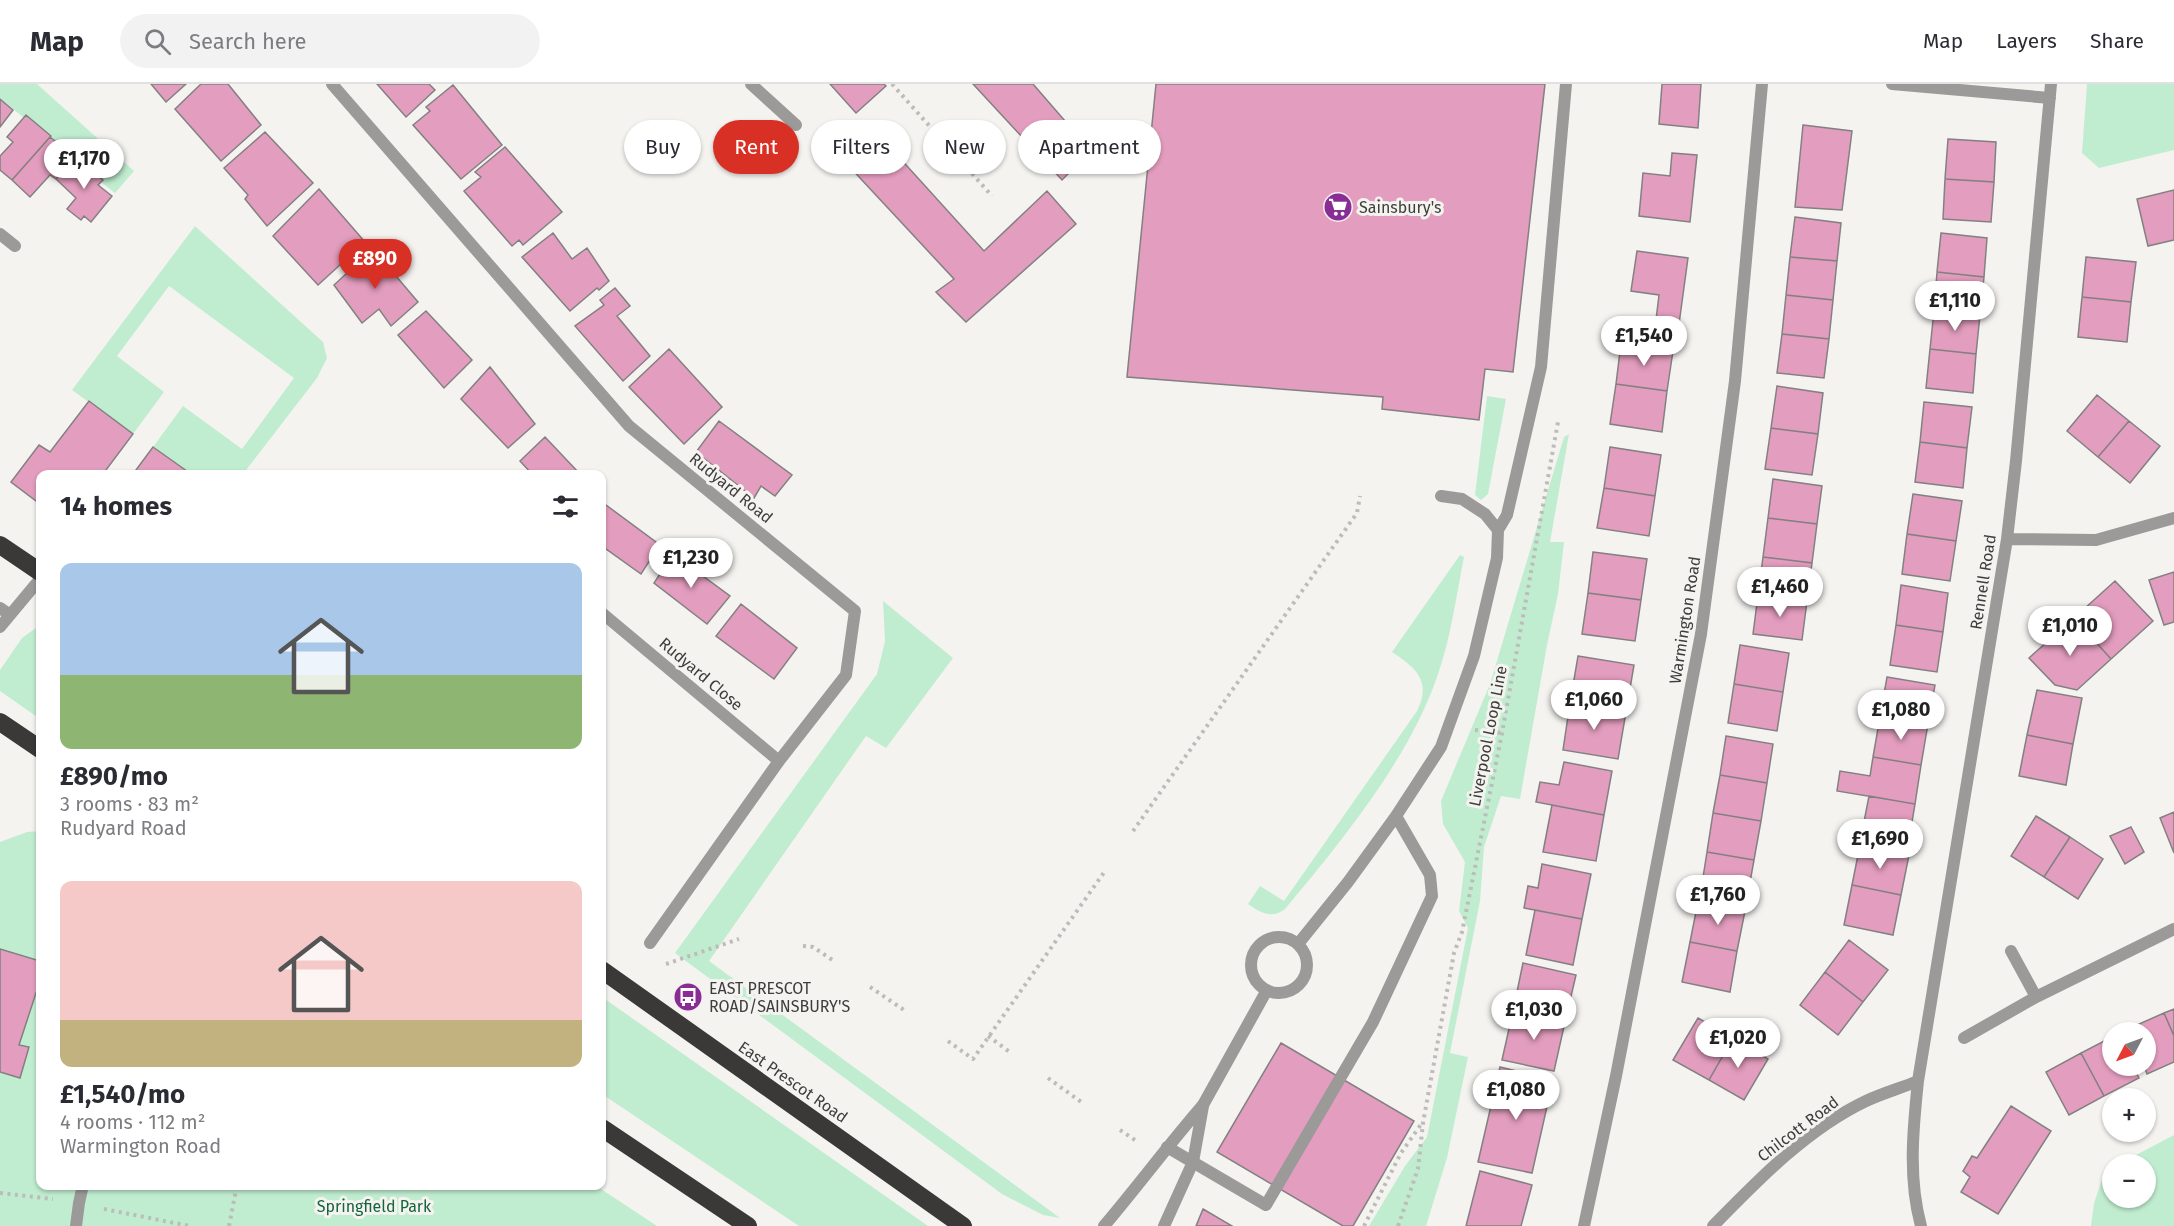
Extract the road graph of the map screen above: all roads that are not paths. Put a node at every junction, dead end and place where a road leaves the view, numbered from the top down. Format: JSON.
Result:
{"nodes":[{"id":1,"x":332,"y":84,"type":"edge"},
{"id":2,"x":751,"y":84,"type":"edge"},
{"id":3,"x":1566,"y":84,"type":"edge"},
{"id":4,"x":1762,"y":84,"type":"edge"},
{"id":5,"x":1892,"y":84,"type":"edge"},
{"id":6,"x":2051,"y":84,"type":"edge"},
{"id":7,"x":2050,"y":98,"type":"junction"},
{"id":8,"x":791,"y":120,"type":"edge"},
{"id":9,"x":0,"y":234,"type":"edge"},
{"id":10,"x":15,"y":246,"type":"dead end"},
{"id":11,"x":1441,"y":496,"type":"dead end"},
{"id":12,"x":2174,"y":518,"type":"edge"},
{"id":13,"x":1498,"y":530,"type":"junction"},
{"id":14,"x":2007,"y":539,"type":"junction"},
{"id":15,"x":0,"y":545,"type":"edge"},
{"id":16,"x":36,"y":569,"type":"edge"},
{"id":17,"x":36,"y":583,"type":"edge"},
{"id":18,"x":5,"y":611,"type":"edge"},
{"id":19,"x":606,"y":616,"type":"edge"},
{"id":20,"x":0,"y":627,"type":"edge"},
{"id":21,"x":0,"y":722,"type":"edge"},
{"id":22,"x":36,"y":746,"type":"edge"},
{"id":23,"x":779,"y":761,"type":"junction"},
{"id":24,"x":1395,"y":816,"type":"junction"},
{"id":25,"x":2174,"y":929,"type":"edge"},
{"id":26,"x":650,"y":943,"type":"dead end"},
{"id":27,"x":1298,"y":944,"type":"junction"},
{"id":28,"x":2011,"y":951,"type":"dead end"},
{"id":29,"x":606,"y":973,"type":"edge"},
{"id":30,"x":1267,"y":990,"type":"junction"},
{"id":31,"x":2036,"y":997,"type":"junction"},
{"id":32,"x":1964,"y":1038,"type":"dead end"},
{"id":33,"x":1918,"y":1081,"type":"junction"},
{"id":34,"x":1203,"y":1105,"type":"junction"},
{"id":35,"x":606,"y":1131,"type":"edge"},
{"id":36,"x":1167,"y":1147,"type":"junction"},
{"id":37,"x":1194,"y":1162,"type":"junction"},
{"id":38,"x":82,"y":1190,"type":"edge"},
{"id":39,"x":76,"y":1226,"type":"edge"},
{"id":40,"x":748,"y":1226,"type":"edge"},
{"id":41,"x":963,"y":1226,"type":"edge"},
{"id":42,"x":1104,"y":1226,"type":"edge"},
{"id":43,"x":1164,"y":1226,"type":"edge"},
{"id":44,"x":1584,"y":1226,"type":"edge"},
{"id":45,"x":1713,"y":1226,"type":"edge"},
{"id":46,"x":1921,"y":1226,"type":"edge"}],
"edges":[{"from":1,"to":23,"type":"street","name":"Rudyard Road"},
{"from":2,"to":8,"type":"street"},
{"from":3,"to":13,"type":"street"},
{"from":4,"to":44,"type":"street","name":"Warmington Road"},
{"from":5,"to":7,"type":"street"},
{"from":6,"to":7,"type":"street","name":"Rennell Road"},
{"from":7,"to":14,"type":"street","name":"Rennell Road"},
{"from":9,"to":10,"type":"street"},
{"from":11,"to":13,"type":"street"},
{"from":12,"to":14,"type":"street"},
{"from":13,"to":24,"type":"street"},
{"from":14,"to":33,"type":"street","name":"Rennell Road"},
{"from":15,"to":16,"type":"highway"},
{"from":17,"to":18,"type":"street"},
{"from":18,"to":20,"type":"street"},
{"from":19,"to":23,"type":"street","name":"Rudyard Close"},
{"from":21,"to":22,"type":"highway"},
{"from":23,"to":26,"type":"street","name":"Rudyard Road"},
{"from":24,"to":27,"type":"street"},
{"from":24,"to":37,"type":"street"},
{"from":25,"to":31,"type":"street"},
{"from":27,"to":30,"type":"street"},
{"from":27,"to":30,"type":"street"},
{"from":28,"to":31,"type":"street"},
{"from":29,"to":41,"type":"highway","name":"East Prescot Road"},
{"from":30,"to":34,"type":"street"},
{"from":31,"to":32,"type":"street"},
{"from":33,"to":45,"type":"street","name":"Chilcott Road"},
{"from":33,"to":46,"type":"street","name":"Rennell Road"},
{"from":34,"to":36,"type":"street"},
{"from":34,"to":37,"type":"street"},
{"from":35,"to":40,"type":"highway"},
{"from":36,"to":37,"type":"street"},
{"from":36,"to":42,"type":"street"},
{"from":37,"to":43,"type":"street"},
{"from":38,"to":39,"type":"street"}]}
